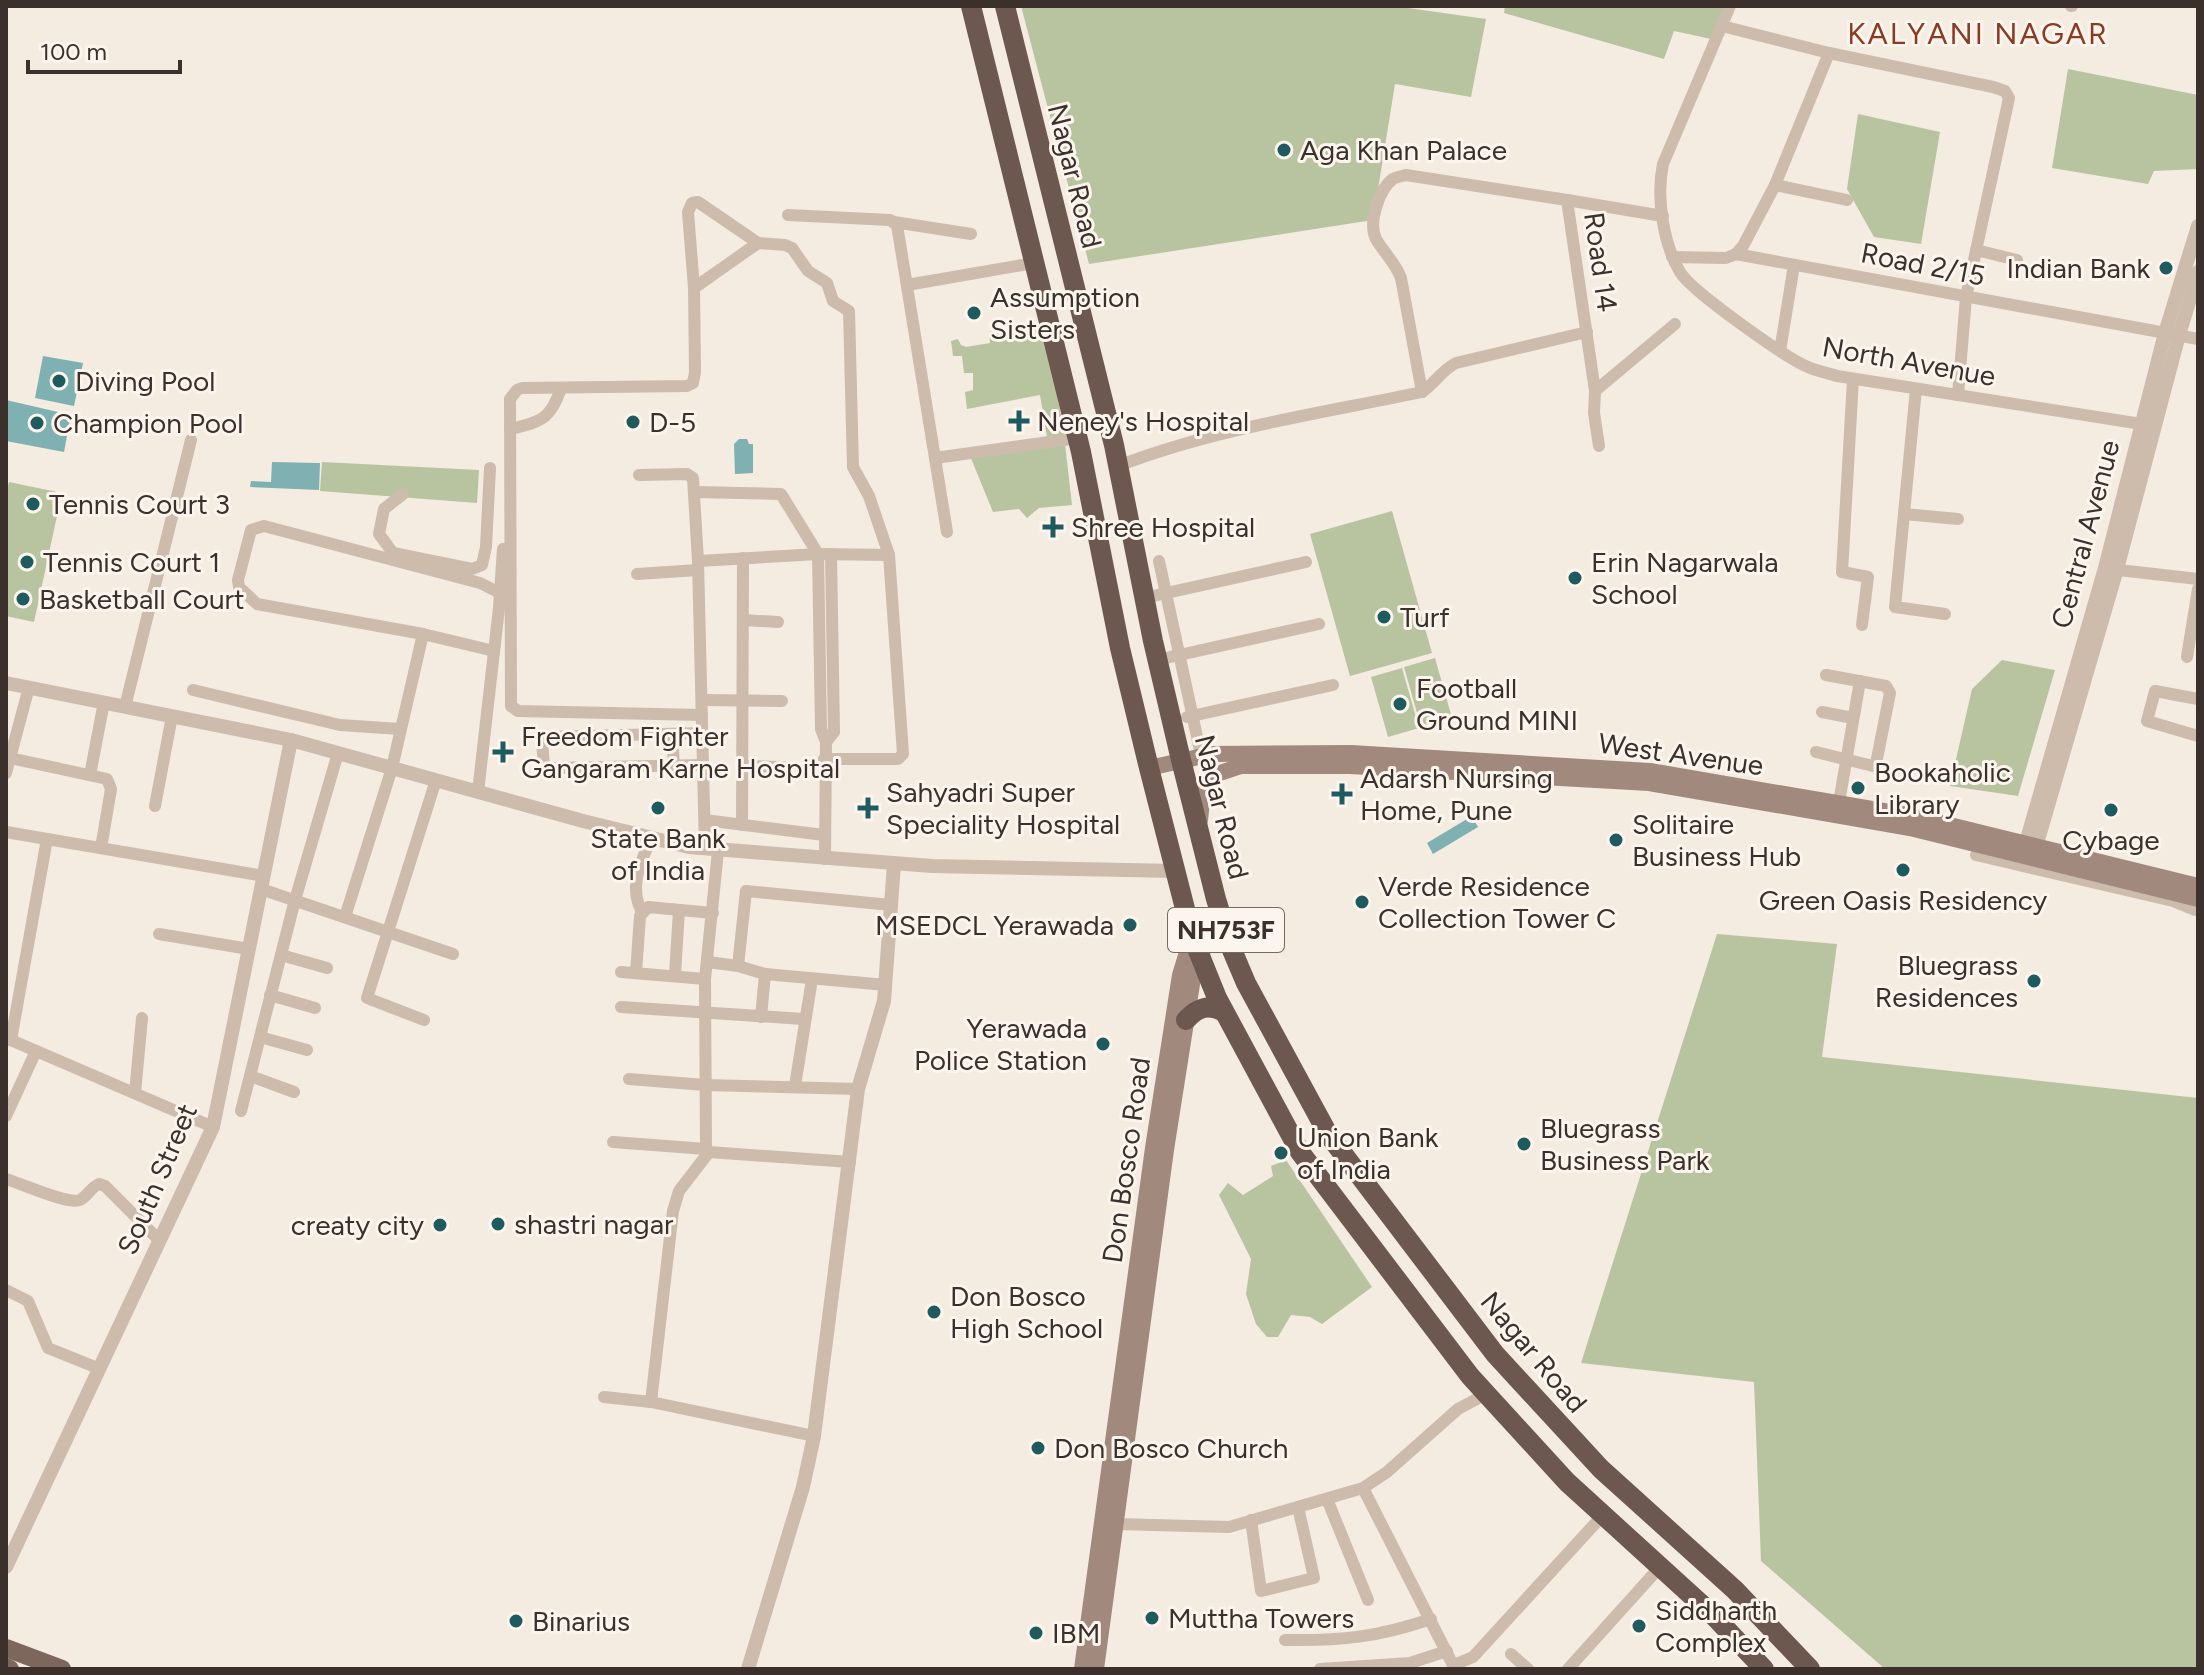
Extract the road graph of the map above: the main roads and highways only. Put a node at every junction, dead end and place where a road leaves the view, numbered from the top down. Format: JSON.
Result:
{"nodes":[{"id":1,"x":971,"y":6,"type":"edge"},
{"id":2,"x":1005,"y":6,"type":"edge"},
{"id":3,"x":1191,"y":757,"type":"junction"},
{"id":4,"x":1149,"y":768,"type":"junction"},
{"id":5,"x":1838,"y":809,"type":"junction"},
{"id":6,"x":1199,"y":832,"type":"junction"},
{"id":7,"x":2029,"y":851,"type":"junction"},
{"id":8,"x":2198,"y":886,"type":"edge"},
{"id":9,"x":2197,"y":904,"type":"edge"},
{"id":10,"x":1223,"y":919,"type":"junction"},
{"id":11,"x":1192,"y":936,"type":"junction"},
{"id":12,"x":1199,"y":957,"type":"junction"},
{"id":13,"x":1224,"y":1012,"type":"junction"},
{"id":14,"x":1186,"y":1020,"type":"junction"},
{"id":15,"x":6,"y":1648,"type":"edge"},
{"id":16,"x":62,"y":1669,"type":"edge"},
{"id":17,"x":1082,"y":1669,"type":"edge"},
{"id":18,"x":1096,"y":1669,"type":"edge"},
{"id":19,"x":1764,"y":1669,"type":"edge"},
{"id":20,"x":1810,"y":1669,"type":"edge"}],
"edges":[{"from":1,"to":4,"type":"highway","number":"NH753F"},
{"from":2,"to":3,"type":"highway","name":"Nagar Road","number":"NH753F"},
{"from":3,"to":4,"type":"main road","name":"West Avenue"},
{"from":3,"to":5,"type":"main road","name":"West Avenue"},
{"from":3,"to":6,"type":"highway","name":"Nagar Road","number":"NH753F"},
{"from":4,"to":11,"type":"highway","number":"NH753F"},
{"from":5,"to":6,"type":"main road","name":"West Avenue"},
{"from":5,"to":7,"type":"main road","name":"West Avenue"},
{"from":6,"to":10,"type":"highway","name":"Nagar Road","number":"NH753F"},
{"from":7,"to":8,"type":"main road","name":"West Avenue"},
{"from":7,"to":9,"type":"main road","name":"West Avenue"},
{"from":10,"to":11,"type":"main road"},
{"from":10,"to":12,"type":"main road","name":"Don Bosco Road"},
{"from":10,"to":20,"type":"highway","name":"Nagar Road","number":"NH753F"},
{"from":11,"to":12,"type":"highway","number":"NH753F"},
{"from":11,"to":17,"type":"main road","name":"Don Bosco Road"},
{"from":12,"to":13,"type":"highway","number":"NH753F"},
{"from":12,"to":14,"type":"main road","name":"Don Bosco Road"},
{"from":13,"to":14,"type":"highway"},
{"from":13,"to":19,"type":"highway","number":"NH753F"},
{"from":14,"to":18,"type":"main road","name":"Don Bosco Road"},
{"from":15,"to":16,"type":"main road"}]}
